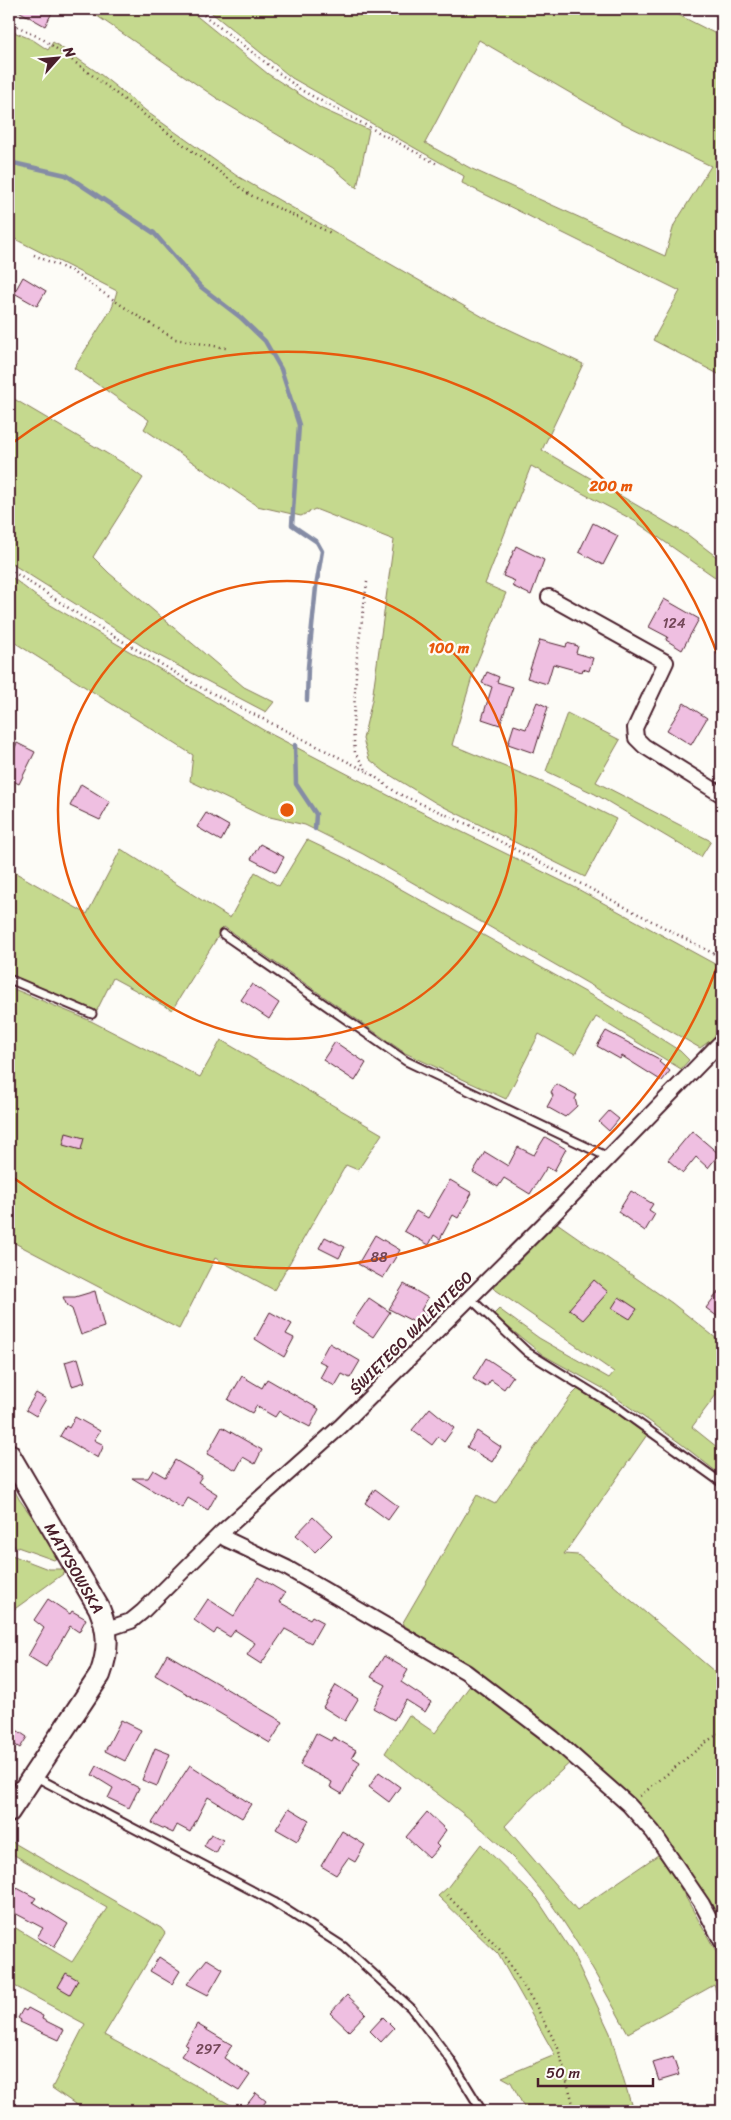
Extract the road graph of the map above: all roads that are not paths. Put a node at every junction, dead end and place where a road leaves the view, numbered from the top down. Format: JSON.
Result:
{"nodes":[{"id":1,"x":549,"y":597,"type":"dead end"},
{"id":2,"x":722,"y":795,"type":"edge"},
{"id":3,"x":223,"y":934,"type":"dead end"},
{"id":4,"x":9,"y":978,"type":"edge"},
{"id":5,"x":92,"y":1014,"type":"dead end"},
{"id":6,"x":720,"y":1045,"type":"edge"},
{"id":7,"x":608,"y":1157,"type":"junction"},
{"id":8,"x":470,"y":1298,"type":"junction"},
{"id":9,"x":9,"y":1454,"type":"edge"},
{"id":10,"x":722,"y":1483,"type":"edge"},
{"id":11,"x":221,"y":1533,"type":"junction"},
{"id":12,"x":107,"y":1629,"type":"junction"},
{"id":13,"x":34,"y":1776,"type":"junction"},
{"id":14,"x":9,"y":1812,"type":"edge"},
{"id":15,"x":722,"y":1942,"type":"edge"},
{"id":16,"x":482,"y":2111,"type":"edge"}],
"edges":[{"from":1,"to":2,"type":"street"},
{"from":3,"to":7,"type":"lane"},
{"from":4,"to":5,"type":"lane"},
{"from":6,"to":7,"type":"street","name":"ŚWIĘTEGO WALENTEGO"},
{"from":7,"to":8,"type":"street","name":"ŚWIĘTEGO WALENTEGO"},
{"from":8,"to":10,"type":"lane"},
{"from":8,"to":11,"type":"street","name":"ŚWIĘTEGO WALENTEGO"},
{"from":9,"to":12,"type":"street","name":"MATYSOWSKA"},
{"from":11,"to":12,"type":"street","name":"ŚWIĘTEGO WALENTEGO"},
{"from":11,"to":15,"type":"street"},
{"from":12,"to":13,"type":"street","name":"MATYSOWSKA"},
{"from":13,"to":14,"type":"street","name":"MATYSOWSKA"},
{"from":13,"to":16,"type":"lane"}]}
